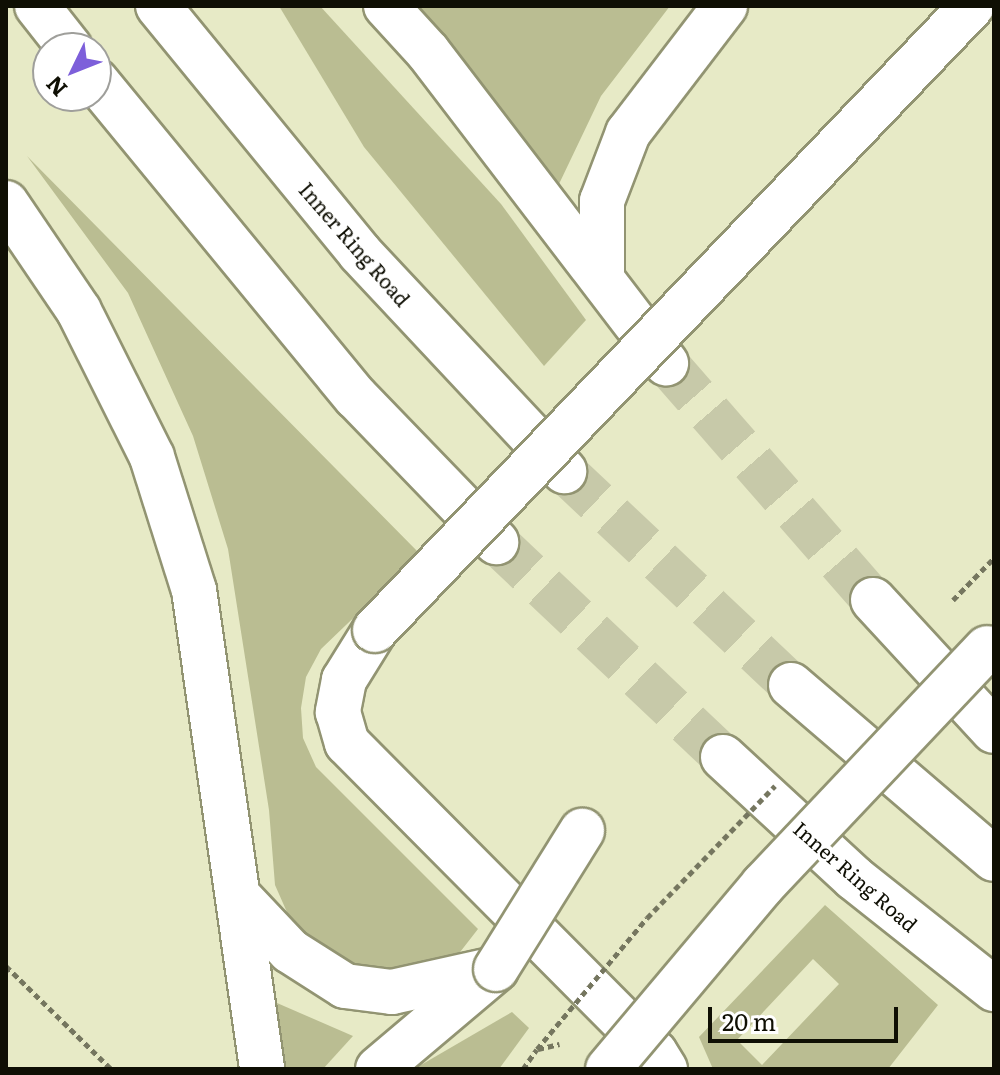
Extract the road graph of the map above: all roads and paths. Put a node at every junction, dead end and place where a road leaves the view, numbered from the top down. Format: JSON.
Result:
{"nodes":[{"id":1,"x":158,"y":6,"type":"edge"},
{"id":2,"x":386,"y":6,"type":"edge"},
{"id":3,"x":725,"y":6,"type":"edge"},
{"id":4,"x":972,"y":6,"type":"edge"},
{"id":5,"x":112,"y":100,"type":"edge"},
{"id":6,"x":6,"y":203,"type":"edge"},
{"id":7,"x":602,"y":278,"type":"junction"},
{"id":8,"x":666,"y":363,"type":"tunnel mouth"},
{"id":9,"x":564,"y":471,"type":"tunnel mouth"},
{"id":10,"x":496,"y":542,"type":"tunnel mouth"},
{"id":11,"x":994,"y":558,"type":"edge"},
{"id":12,"x":873,"y":600,"type":"tunnel mouth"},
{"id":13,"x":949,"y":605,"type":"dead end"},
{"id":14,"x":992,"y":644,"type":"edge"},
{"id":15,"x":791,"y":685,"type":"tunnel mouth"},
{"id":16,"x":994,"y":731,"type":"edge"},
{"id":17,"x":723,"y":757,"type":"tunnel mouth"},
{"id":18,"x":582,"y":831,"type":"dead end"},
{"id":19,"x":994,"y":859,"type":"edge"},
{"id":20,"x":241,"y":899,"type":"junction"},
{"id":21,"x":6,"y":966,"type":"edge"},
{"id":22,"x":496,"y":969,"type":"junction"},
{"id":23,"x":994,"y":989,"type":"edge"},
{"id":24,"x":537,"y":1049,"type":"dead end"},
{"id":25,"x":111,"y":1069,"type":"edge"},
{"id":26,"x":262,"y":1069,"type":"edge"},
{"id":27,"x":378,"y":1069,"type":"edge"},
{"id":28,"x":523,"y":1069,"type":"edge"},
{"id":29,"x":608,"y":1069,"type":"edge"},
{"id":30,"x":665,"y":1069,"type":"edge"}],
"edges":[{"from":1,"to":9,"type":"main road","name":"Inner Ring Road"},
{"from":2,"to":7,"type":"main road"},
{"from":3,"to":7,"type":"main road"},
{"from":4,"to":30,"type":"main road","bridge":true},
{"from":5,"to":10,"type":"main road"},
{"from":6,"to":20,"type":"main road"},
{"from":7,"to":8,"type":"main road"},
{"from":11,"to":13,"type":"path"},
{"from":12,"to":16,"type":"main road"},
{"from":14,"to":29,"type":"main road","bridge":true},
{"from":15,"to":19,"type":"main road"},
{"from":17,"to":23,"type":"main road","name":"Inner Ring Road"},
{"from":18,"to":22,"type":"main road","bridge":true},
{"from":20,"to":22,"type":"main road"},
{"from":20,"to":26,"type":"main road"},
{"from":21,"to":25,"type":"path"},
{"from":22,"to":27,"type":"main road"},
{"from":24,"to":28,"type":"path"}]}
